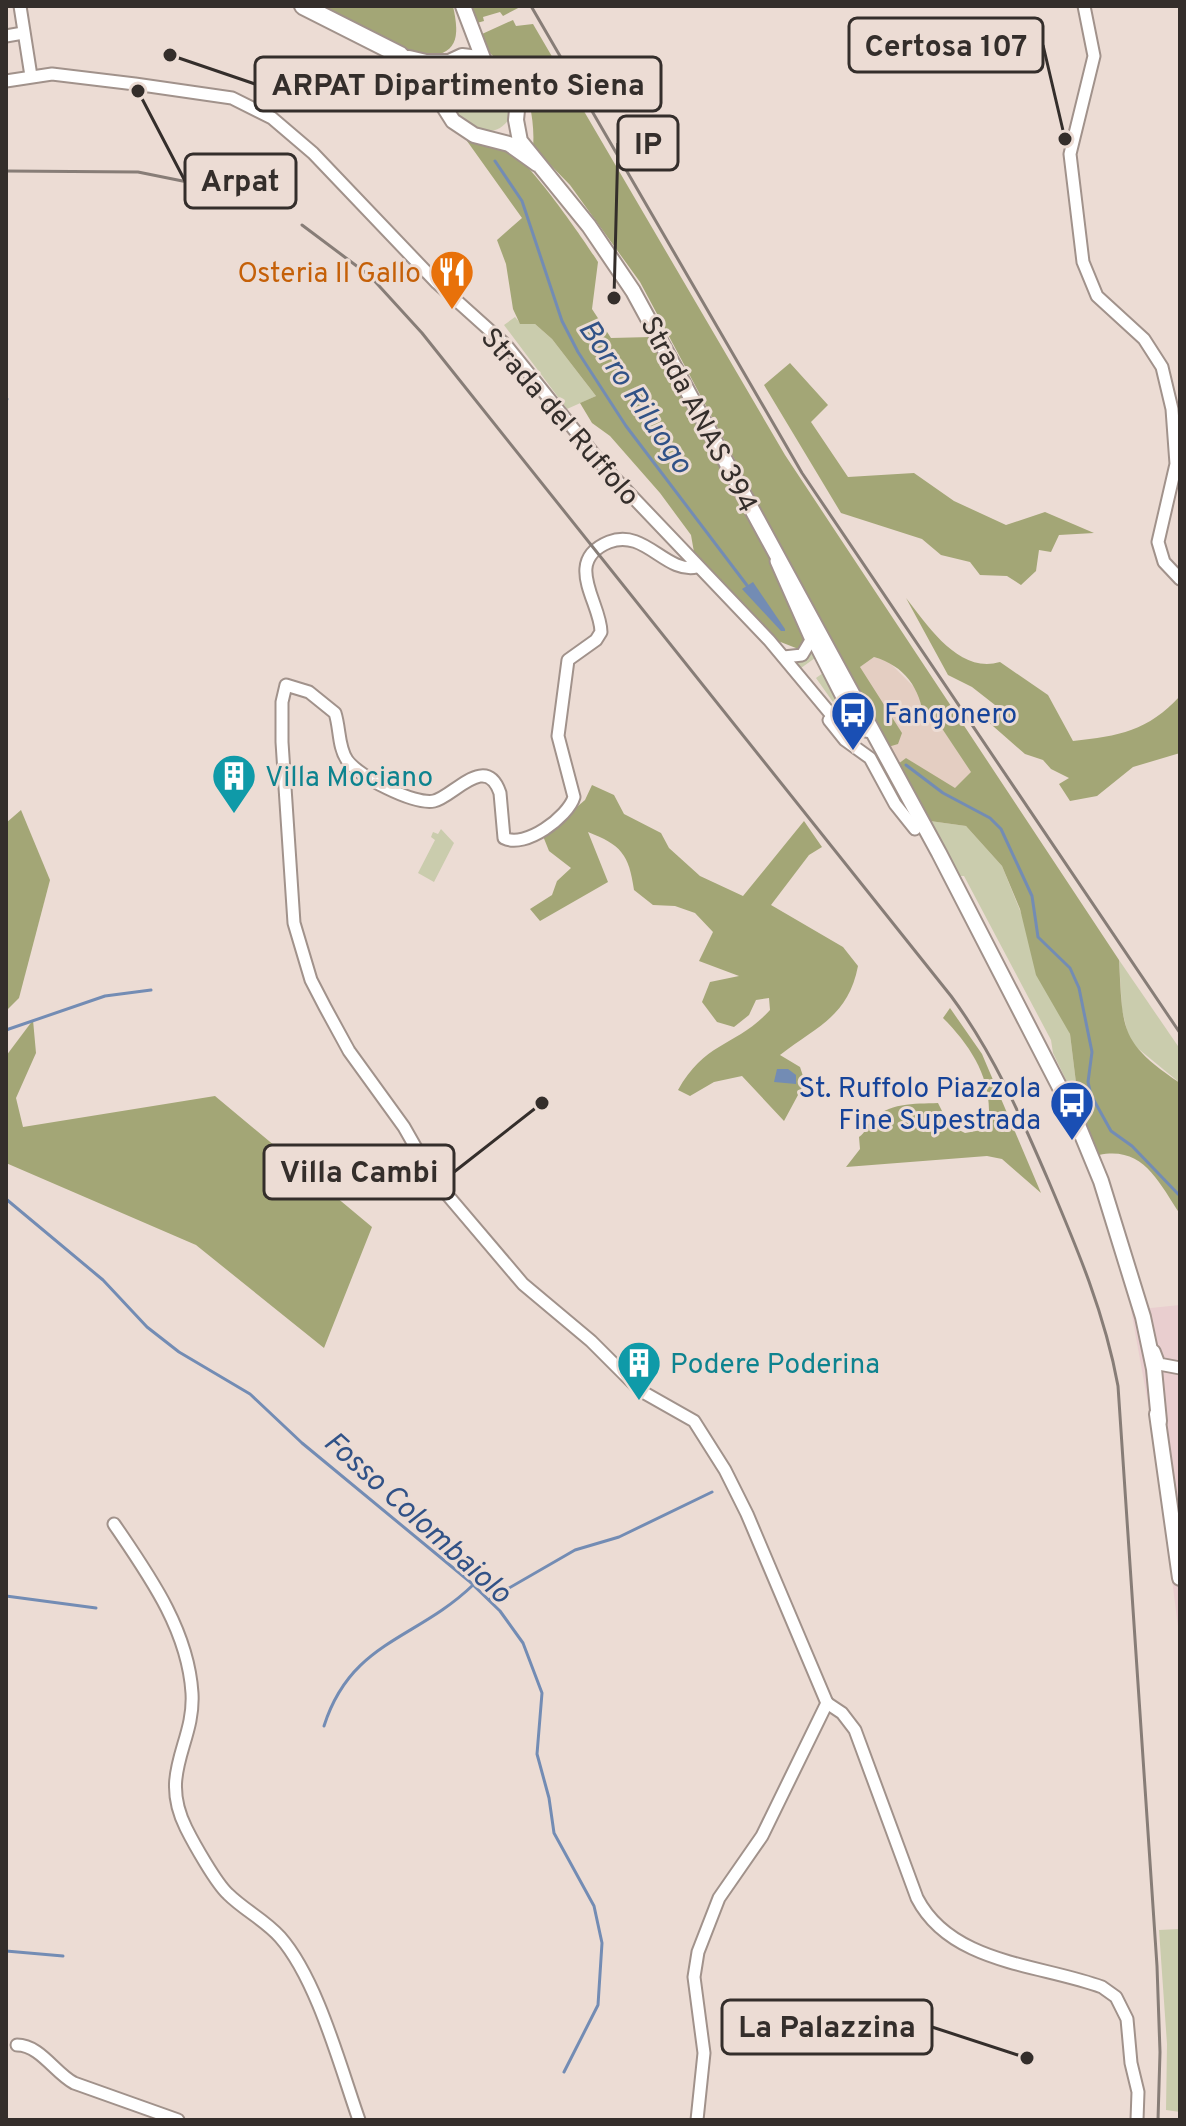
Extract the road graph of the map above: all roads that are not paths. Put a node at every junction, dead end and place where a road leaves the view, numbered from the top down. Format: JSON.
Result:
{"nodes":[{"id":1,"x":20,"y":6,"type":"edge"},
{"id":2,"x":303,"y":6,"type":"edge"},
{"id":3,"x":1084,"y":6,"type":"edge"},
{"id":4,"x":463,"y":8,"type":"edge"},
{"id":5,"x":23,"y":33,"type":"junction"},
{"id":6,"x":6,"y":36,"type":"edge"},
{"id":7,"x":400,"y":55,"type":"junction"},
{"id":8,"x":451,"y":60,"type":"junction"},
{"id":9,"x":484,"y":61,"type":"junction"},
{"id":10,"x":31,"y":76,"type":"junction"},
{"id":11,"x":6,"y":81,"type":"edge"},
{"id":12,"x":434,"y":87,"type":"junction"},
{"id":13,"x":516,"y":120,"type":"junction"},
{"id":14,"x":494,"y":137,"type":"junction"},
{"id":15,"x":537,"y":164,"type":"junction"},
{"id":16,"x":775,"y":554,"type":"junction"},
{"id":17,"x":697,"y":567,"type":"junction"},
{"id":18,"x":1180,"y":579,"type":"edge"},
{"id":19,"x":784,"y":657,"type":"junction"},
{"id":20,"x":800,"y":676,"type":"junction"},
{"id":21,"x":866,"y":734,"type":"junction"},
{"id":22,"x":850,"y":745,"type":"junction"},
{"id":23,"x":915,"y":829,"type":"junction"},
{"id":24,"x":957,"y":891,"type":"junction"},
{"id":25,"x":1138,"y":1303,"type":"junction"},
{"id":26,"x":1147,"y":1333,"type":"junction"},
{"id":27,"x":1180,"y":1368,"type":"edge"},
{"id":28,"x":1160,"y":1416,"type":"junction"},
{"id":29,"x":114,"y":1524,"type":"dead end"},
{"id":30,"x":1180,"y":1578,"type":"edge"},
{"id":31,"x":827,"y":1703,"type":"junction"},
{"id":32,"x":17,"y":2045,"type":"dead end"},
{"id":33,"x":178,"y":2120,"type":"edge"},
{"id":34,"x":359,"y":2120,"type":"edge"},
{"id":35,"x":697,"y":2120,"type":"edge"},
{"id":36,"x":1137,"y":2120,"type":"edge"}],
"edges":[{"from":1,"to":5,"type":"street"},
{"from":2,"to":7,"type":"highway"},
{"from":3,"to":18,"type":"street"},
{"from":4,"to":8,"type":"main road"},
{"from":4,"to":9,"type":"main road"},
{"from":5,"to":6,"type":"street"},
{"from":5,"to":10,"type":"street"},
{"from":7,"to":8,"type":"highway"},
{"from":7,"to":12,"type":"highway"},
{"from":8,"to":9,"type":"main road"},
{"from":8,"to":12,"type":"main road"},
{"from":9,"to":13,"type":"main road","name":"Strada ANAS 394"},
{"from":10,"to":11,"type":"street","name":"Strada del Ruffolo"},
{"from":10,"to":17,"type":"street","name":"Strada del Ruffolo"},
{"from":12,"to":14,"type":"main road","name":"Strada ANAS 394"},
{"from":13,"to":14,"type":"main road"},
{"from":13,"to":15,"type":"main road","name":"Strada ANAS 394"},
{"from":14,"to":15,"type":"main road","name":"Strada ANAS 394"},
{"from":15,"to":16,"type":"main road","name":"Strada ANAS 394"},
{"from":16,"to":19,"type":"street"},
{"from":16,"to":21,"type":"main road","name":"Strada ANAS 394"},
{"from":17,"to":19,"type":"street","name":"Strada del Ruffolo"},
{"from":17,"to":31,"type":"street"},
{"from":19,"to":20,"type":"street","name":"Strada del Ruffolo"},
{"from":20,"to":21,"type":"street","name":"Strada del Ruffolo"},
{"from":20,"to":22,"type":"street","name":"Strada del Ruffolo"},
{"from":21,"to":22,"type":"street"},
{"from":21,"to":23,"type":"main road"},
{"from":21,"to":24,"type":"main road"},
{"from":22,"to":23,"type":"street","name":"Strada del Ruffolo"},
{"from":23,"to":24,"type":"main road"},
{"from":24,"to":25,"type":"main road"},
{"from":25,"to":26,"type":"main road"},
{"from":25,"to":28,"type":"main road"},
{"from":26,"to":27,"type":"street"},
{"from":26,"to":28,"type":"main road"},
{"from":27,"to":28,"type":"street"},
{"from":28,"to":30,"type":"main road"},
{"from":29,"to":34,"type":"street"},
{"from":31,"to":35,"type":"street"},
{"from":31,"to":36,"type":"street"},
{"from":32,"to":33,"type":"street"}]}
